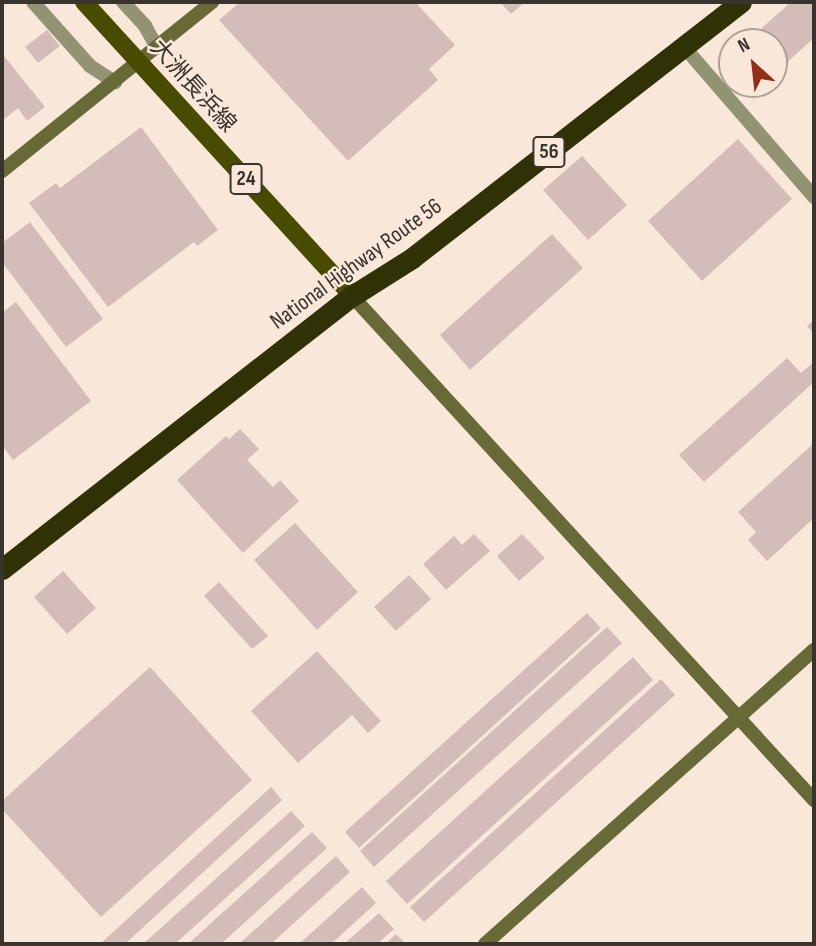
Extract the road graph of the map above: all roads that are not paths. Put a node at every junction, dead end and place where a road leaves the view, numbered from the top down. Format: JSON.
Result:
{"nodes":[{"id":1,"x":33,"y":2,"type":"edge"},
{"id":2,"x":84,"y":2,"type":"edge"},
{"id":3,"x":123,"y":2,"type":"edge"},
{"id":4,"x":212,"y":2,"type":"edge"},
{"id":5,"x":741,"y":2,"type":"edge"},
{"id":6,"x":157,"y":48,"type":"junction"},
{"id":7,"x":685,"y":48,"type":"junction"},
{"id":8,"x":139,"y":63,"type":"junction"},
{"id":9,"x":115,"y":82,"type":"junction"},
{"id":10,"x":2,"y":171,"type":"edge"},
{"id":11,"x":814,"y":197,"type":"edge"},
{"id":12,"x":352,"y":296,"type":"junction"},
{"id":13,"x":2,"y":569,"type":"edge"},
{"id":14,"x":814,"y":650,"type":"edge"},
{"id":15,"x":737,"y":717,"type":"junction"},
{"id":16,"x":814,"y":800,"type":"edge"},
{"id":17,"x":485,"y":944,"type":"edge"}],
"edges":[{"from":1,"to":9,"type":"street"},
{"from":2,"to":8,"type":"main road","name":"大洲長浜線","number":"24"},
{"from":3,"to":6,"type":"street"},
{"from":4,"to":6,"type":"street"},
{"from":5,"to":7,"type":"highway","name":"National Highway Route 56","number":"56"},
{"from":6,"to":8,"type":"street"},
{"from":7,"to":11,"type":"street"},
{"from":7,"to":12,"type":"highway","name":"National Highway Route 56","number":"56"},
{"from":8,"to":9,"type":"street"},
{"from":8,"to":12,"type":"main road","name":"大洲長浜線","number":"24"},
{"from":9,"to":10,"type":"street"},
{"from":12,"to":13,"type":"highway","name":"National Highway Route 56","number":"56"},
{"from":12,"to":15,"type":"street"},
{"from":14,"to":15,"type":"street"},
{"from":15,"to":16,"type":"street"},
{"from":15,"to":17,"type":"street"}]}
